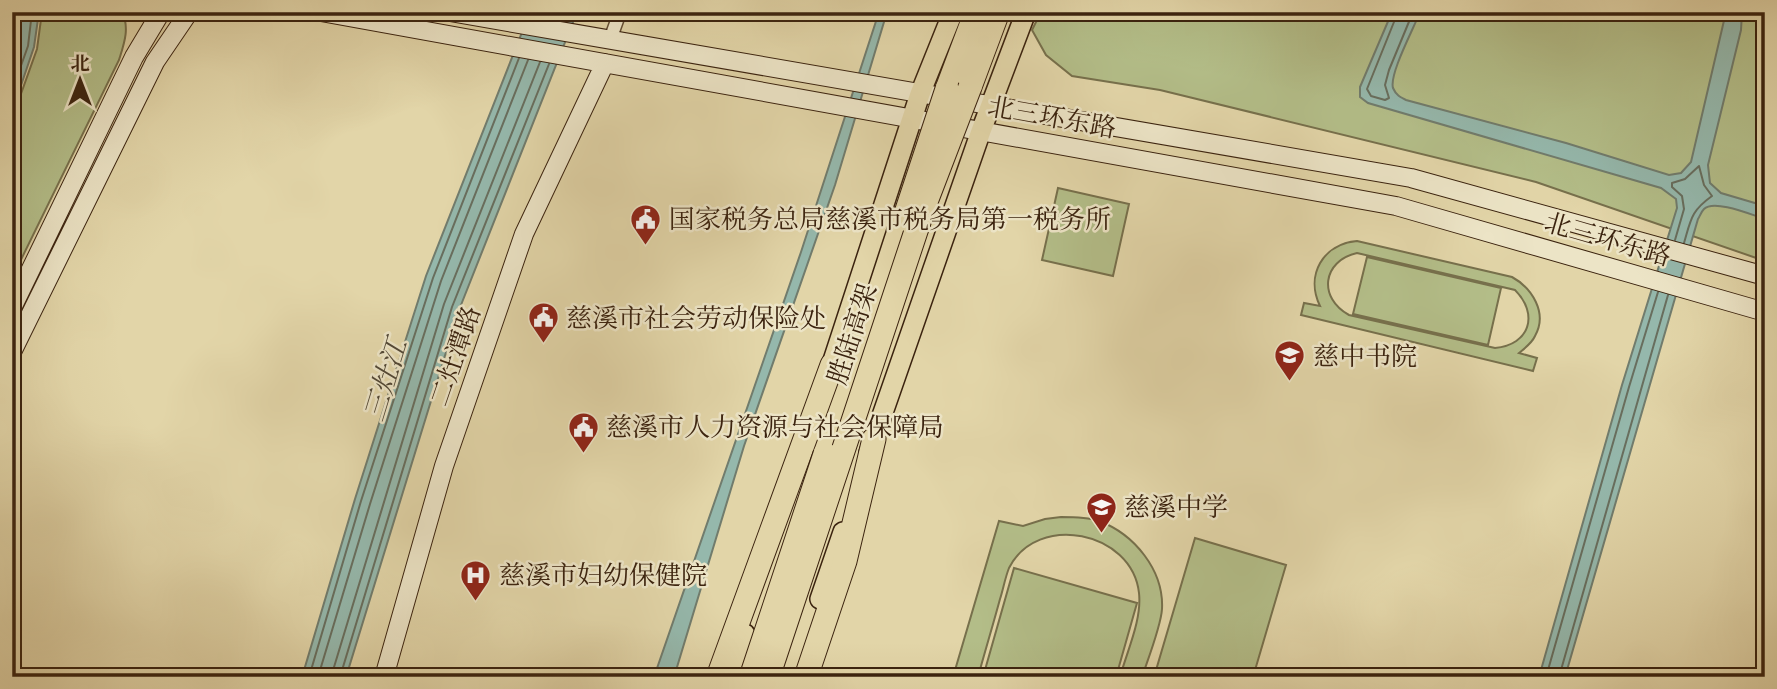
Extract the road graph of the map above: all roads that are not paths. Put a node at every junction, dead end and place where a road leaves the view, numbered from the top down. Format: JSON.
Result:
{"nodes":[{"id":1,"x":161,"y":12,"type":"edge"},
{"id":2,"x":189,"y":12,"type":"edge"},
{"id":3,"x":321,"y":12,"type":"edge"},
{"id":4,"x":450,"y":12,"type":"edge"},
{"id":5,"x":620,"y":12,"type":"edge"},
{"id":6,"x":976,"y":12,"type":"edge"},
{"id":7,"x":998,"y":12,"type":"edge"},
{"id":8,"x":1026,"y":12,"type":"edge"},
{"id":9,"x":951,"y":15,"type":"edge"},
{"id":10,"x":610,"y":40,"type":"junction"},
{"id":11,"x":605,"y":64,"type":"junction"},
{"id":12,"x":920,"y":94,"type":"junction"},
{"id":13,"x":990,"y":107,"type":"junction"},
{"id":14,"x":911,"y":118,"type":"junction"},
{"id":15,"x":981,"y":131,"type":"junction"},
{"id":16,"x":1765,"y":276,"type":"edge"},
{"id":17,"x":12,"y":308,"type":"edge"},
{"id":18,"x":1765,"y":312,"type":"edge"},
{"id":19,"x":12,"y":352,"type":"edge"},
{"id":20,"x":832,"y":365,"type":"junction"},
{"id":21,"x":874,"y":439,"type":"junction"},
{"id":22,"x":384,"y":677,"type":"edge"},
{"id":23,"x":718,"y":677,"type":"edge"},
{"id":24,"x":731,"y":677,"type":"edge"},
{"id":25,"x":751,"y":677,"type":"edge"},
{"id":26,"x":768,"y":677,"type":"edge"},
{"id":27,"x":794,"y":677,"type":"edge"},
{"id":28,"x":806,"y":677,"type":"edge"}],
"edges":[{"from":1,"to":17,"type":"main road"},
{"from":2,"to":19,"type":"main road"},
{"from":3,"to":11,"type":"main road","name":"北三环东路"},
{"from":4,"to":10,"type":"main road","name":"北三环东路"},
{"from":5,"to":10,"type":"street"},
{"from":6,"to":25,"type":"highway","name":"胜陆高架","bridge":true},
{"from":7,"to":26,"type":"highway","name":"胜陆高架","bridge":true},
{"from":8,"to":13,"type":"main road"},
{"from":9,"to":12,"type":"main road"},
{"from":10,"to":12,"type":"main road","name":"北三环东路"},
{"from":11,"to":14,"type":"main road","name":"北三环东路"},
{"from":11,"to":22,"type":"main road","name":"二灶潭路"},
{"from":12,"to":13,"type":"main road","name":"北三环东路"},
{"from":12,"to":14,"type":"main road"},
{"from":13,"to":15,"type":"main road"},
{"from":13,"to":16,"type":"main road","name":"北三环东路"},
{"from":14,"to":15,"type":"main road","name":"北三环东路"},
{"from":14,"to":20,"type":"main road"},
{"from":15,"to":18,"type":"main road","name":"北三环东路"},
{"from":15,"to":21,"type":"main road"},
{"from":20,"to":23,"type":"highway"},
{"from":20,"to":24,"type":"main road"},
{"from":21,"to":27,"type":"main road"},
{"from":21,"to":28,"type":"highway"}]}
